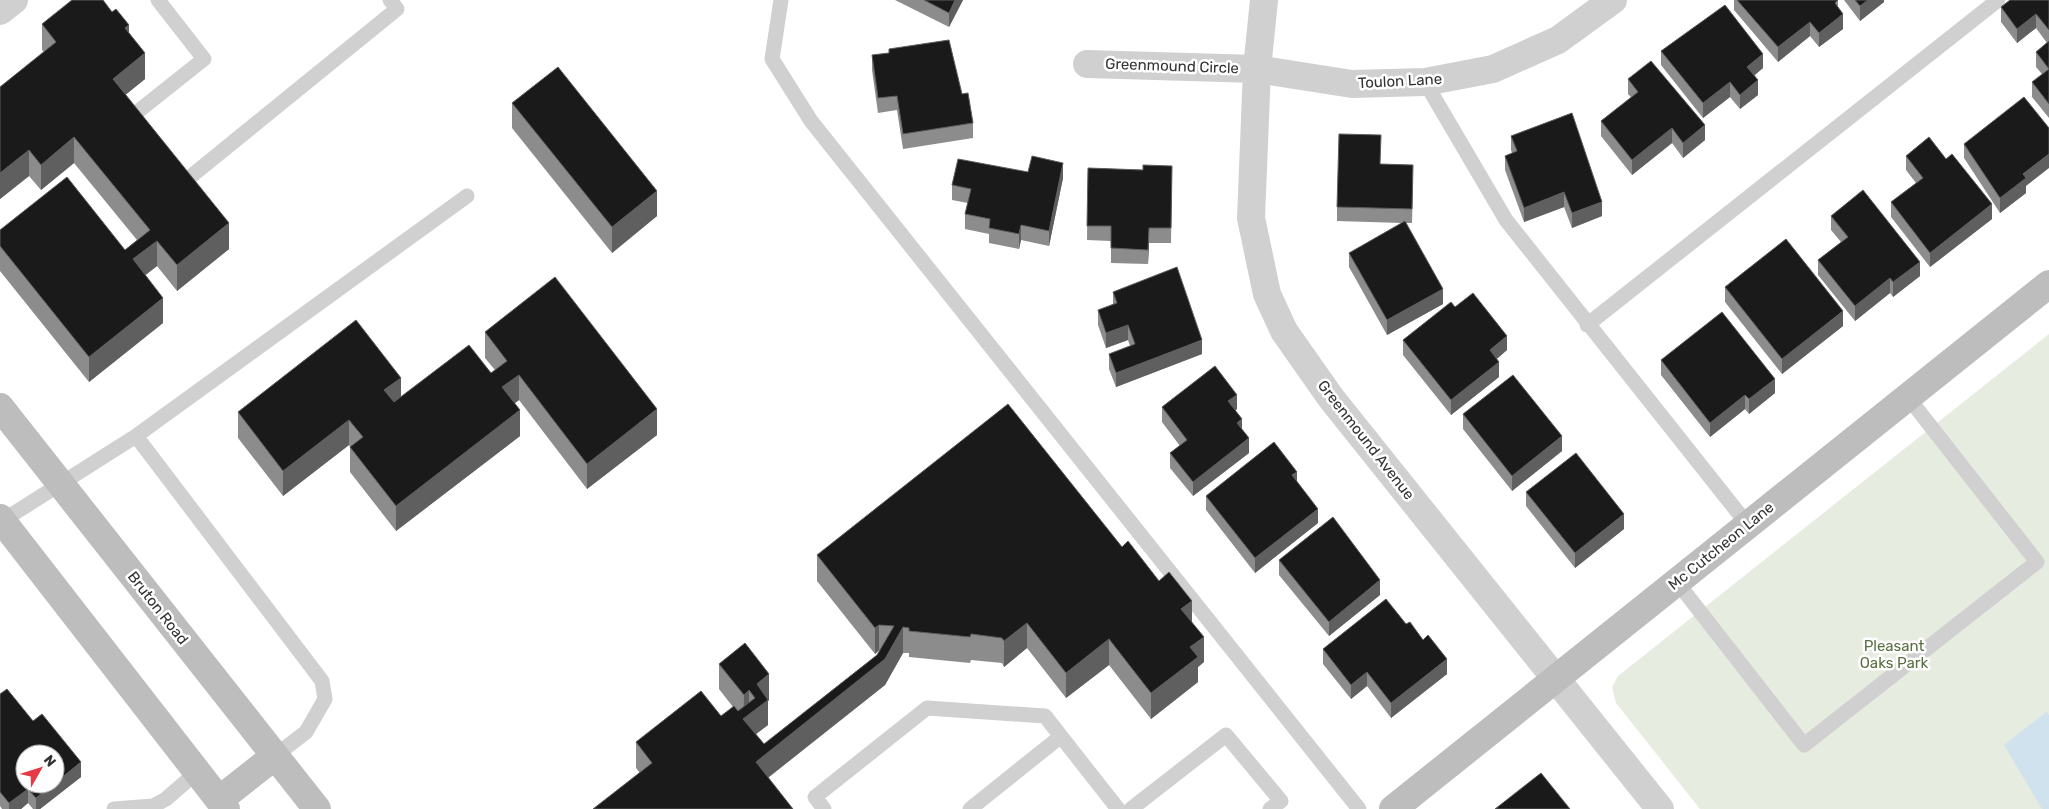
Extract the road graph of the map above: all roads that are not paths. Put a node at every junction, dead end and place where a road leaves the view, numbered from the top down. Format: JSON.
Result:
{"nodes":[{"id":1,"x":14,"y":0,"type":"edge"},
{"id":2,"x":158,"y":0,"type":"edge"},
{"id":3,"x":390,"y":0,"type":"edge"},
{"id":4,"x":781,"y":0,"type":"edge"},
{"id":5,"x":1264,"y":0,"type":"edge"},
{"id":6,"x":1613,"y":0,"type":"edge"},
{"id":7,"x":1998,"y":0,"type":"edge"},
{"id":8,"x":0,"y":11,"type":"edge"},
{"id":9,"x":1087,"y":64,"type":"dead end"},
{"id":10,"x":1258,"y":69,"type":"junction"},
{"id":11,"x":1425,"y":82,"type":"junction"},
{"id":12,"x":149,"y":138,"type":"edge"},
{"id":13,"x":166,"y":160,"type":"edge"},
{"id":14,"x":467,"y":196,"type":"dead end"},
{"id":15,"x":2049,"y":284,"type":"edge"},
{"id":16,"x":1587,"y":324,"type":"junction"},
{"id":17,"x":1907,"y":396,"type":"junction"},
{"id":18,"x":0,"y":407,"type":"edge"},
{"id":19,"x":136,"y":436,"type":"junction"},
{"id":20,"x":61,"y":485,"type":"junction"},
{"id":21,"x":1,"y":520,"type":"edge"},
{"id":22,"x":1748,"y":524,"type":"junction"},
{"id":23,"x":2043,"y":558,"type":"edge"},
{"id":24,"x":1677,"y":582,"type":"junction"},
{"id":25,"x":1557,"y":678,"type":"junction"},
{"id":26,"x":1060,"y":737,"type":"junction"},
{"id":27,"x":276,"y":756,"type":"junction"},
{"id":28,"x":197,"y":772,"type":"junction"},
{"id":29,"x":222,"y":805,"type":"edge"},
{"id":30,"x":114,"y":809,"type":"edge"},
{"id":31,"x":317,"y":809,"type":"edge"},
{"id":32,"x":824,"y":809,"type":"edge"},
{"id":33,"x":970,"y":809,"type":"edge"},
{"id":34,"x":1118,"y":809,"type":"edge"},
{"id":35,"x":1130,"y":809,"type":"edge"},
{"id":36,"x":1270,"y":809,"type":"edge"},
{"id":37,"x":1359,"y":809,"type":"edge"},
{"id":38,"x":1393,"y":809,"type":"edge"},
{"id":39,"x":1660,"y":809,"type":"edge"}],
"edges":[{"from":1,"to":8,"type":"street"},
{"from":2,"to":12,"type":"lane"},
{"from":3,"to":13,"type":"lane"},
{"from":4,"to":37,"type":"lane"},
{"from":5,"to":10,"type":"street","name":"Greenmound Avenue"},
{"from":6,"to":11,"type":"street","name":"Toulon Lane"},
{"from":7,"to":16,"type":"lane"},
{"from":9,"to":10,"type":"street","name":"Greenmound Circle"},
{"from":10,"to":11,"type":"street","name":"Toulon Lane"},
{"from":10,"to":25,"type":"street","name":"Greenmound Avenue"},
{"from":11,"to":16,"type":"lane"},
{"from":14,"to":19,"type":"lane"},
{"from":15,"to":17,"type":"main road","name":"Mc Cutcheon Lane"},
{"from":16,"to":22,"type":"lane"},
{"from":17,"to":22,"type":"main road","name":"Mc Cutcheon Lane"},
{"from":17,"to":23,"type":"lane"},
{"from":18,"to":20,"type":"main road","name":"Bruton Road"},
{"from":19,"to":20,"type":"lane"},
{"from":19,"to":27,"type":"lane"},
{"from":20,"to":21,"type":"lane"},
{"from":20,"to":27,"type":"main road","name":"Bruton Road"},
{"from":21,"to":28,"type":"main road"},
{"from":22,"to":24,"type":"main road","name":"Mc Cutcheon Lane"},
{"from":23,"to":24,"type":"lane"},
{"from":24,"to":25,"type":"main road","name":"Mc Cutcheon Lane"},
{"from":25,"to":38,"type":"main road","name":"Mc Cutcheon Lane"},
{"from":25,"to":39,"type":"street","name":"Greenmound Avenue"},
{"from":26,"to":32,"type":"lane"},
{"from":26,"to":33,"type":"lane"},
{"from":26,"to":34,"type":"lane"},
{"from":27,"to":29,"type":"main road"},
{"from":27,"to":31,"type":"main road","name":"Bruton Road"},
{"from":28,"to":29,"type":"main road"},
{"from":28,"to":30,"type":"lane"},
{"from":35,"to":36,"type":"lane"}]}
